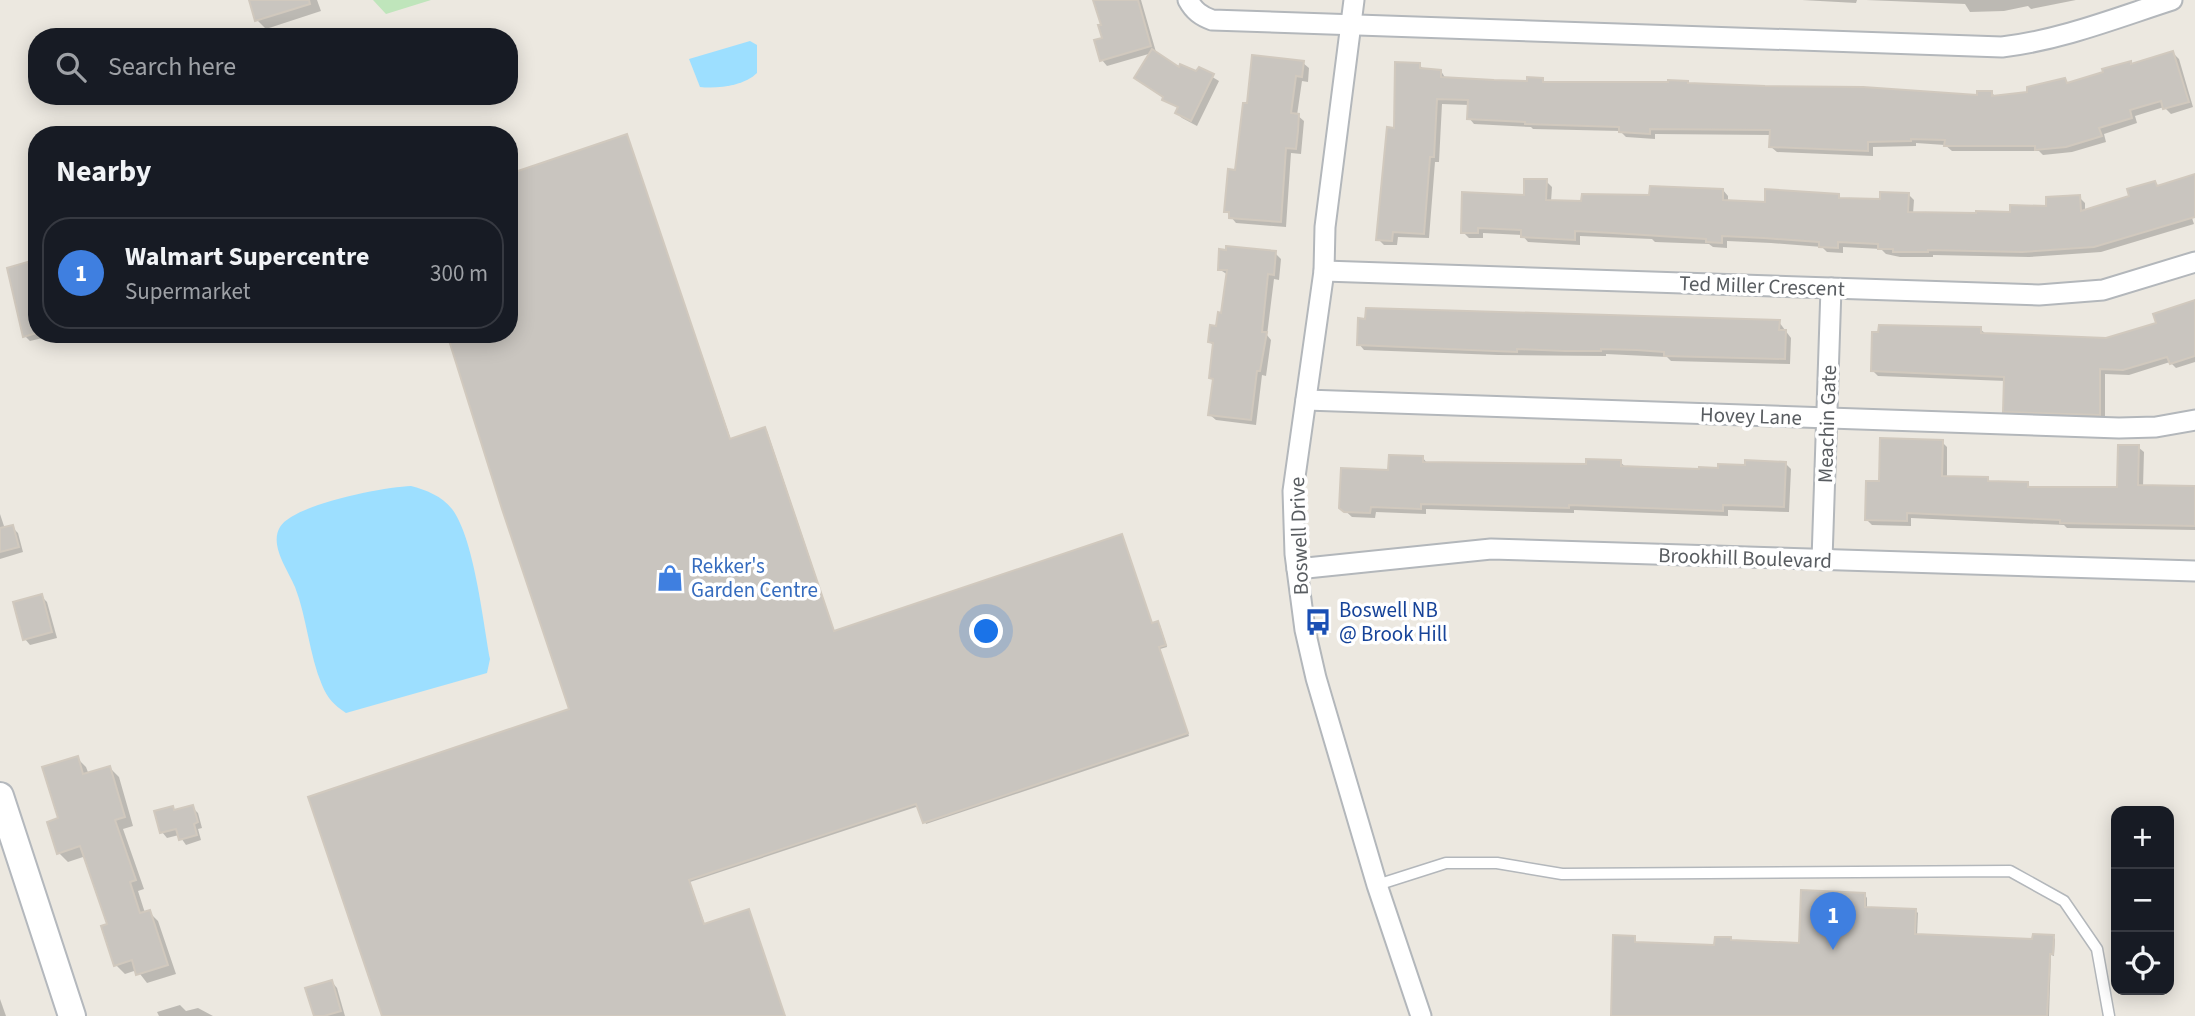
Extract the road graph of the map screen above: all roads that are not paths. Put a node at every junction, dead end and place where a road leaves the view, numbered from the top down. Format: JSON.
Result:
{"nodes":[{"id":1,"x":1188,"y":0,"type":"edge"},
{"id":2,"x":1354,"y":0,"type":"edge"},
{"id":3,"x":2172,"y":0,"type":"edge"},
{"id":4,"x":1351,"y":25,"type":"junction"},
{"id":5,"x":2195,"y":262,"type":"edge"},
{"id":6,"x":1324,"y":271,"type":"junction"},
{"id":7,"x":1830,"y":288,"type":"junction"},
{"id":8,"x":1306,"y":400,"type":"junction"},
{"id":9,"x":1827,"y":418,"type":"junction"},
{"id":10,"x":2195,"y":420,"type":"edge"},
{"id":11,"x":1822,"y":560,"type":"junction"},
{"id":12,"x":1297,"y":569,"type":"junction"},
{"id":13,"x":2195,"y":571,"type":"edge"},
{"id":14,"x":0,"y":796,"type":"edge"},
{"id":15,"x":1377,"y":886,"type":"junction"},
{"id":16,"x":72,"y":1016,"type":"edge"},
{"id":17,"x":1421,"y":1016,"type":"edge"},
{"id":18,"x":2109,"y":1016,"type":"edge"}],
"edges":[{"from":1,"to":4,"type":"street"},
{"from":2,"to":4,"type":"street","name":"Boswell Drive"},
{"from":3,"to":4,"type":"street"},
{"from":4,"to":6,"type":"street","name":"Boswell Drive"},
{"from":5,"to":7,"type":"street","name":"Ted Miller Crescent"},
{"from":6,"to":7,"type":"street","name":"Ted Miller Crescent"},
{"from":6,"to":8,"type":"street","name":"Boswell Drive"},
{"from":7,"to":9,"type":"street","name":"Meachin Gate"},
{"from":8,"to":9,"type":"street","name":"Hovey Lane"},
{"from":8,"to":12,"type":"street","name":"Boswell Drive"},
{"from":9,"to":10,"type":"street","name":"Hovey Lane"},
{"from":9,"to":11,"type":"street","name":"Meachin Gate"},
{"from":11,"to":12,"type":"street","name":"Brookhill Boulevard"},
{"from":11,"to":13,"type":"street","name":"Brookhill Boulevard"},
{"from":12,"to":15,"type":"street","name":"Boswell Drive"},
{"from":14,"to":16,"type":"street"},
{"from":15,"to":17,"type":"street","name":"Boswell Drive"},
{"from":15,"to":18,"type":"lane"}]}
